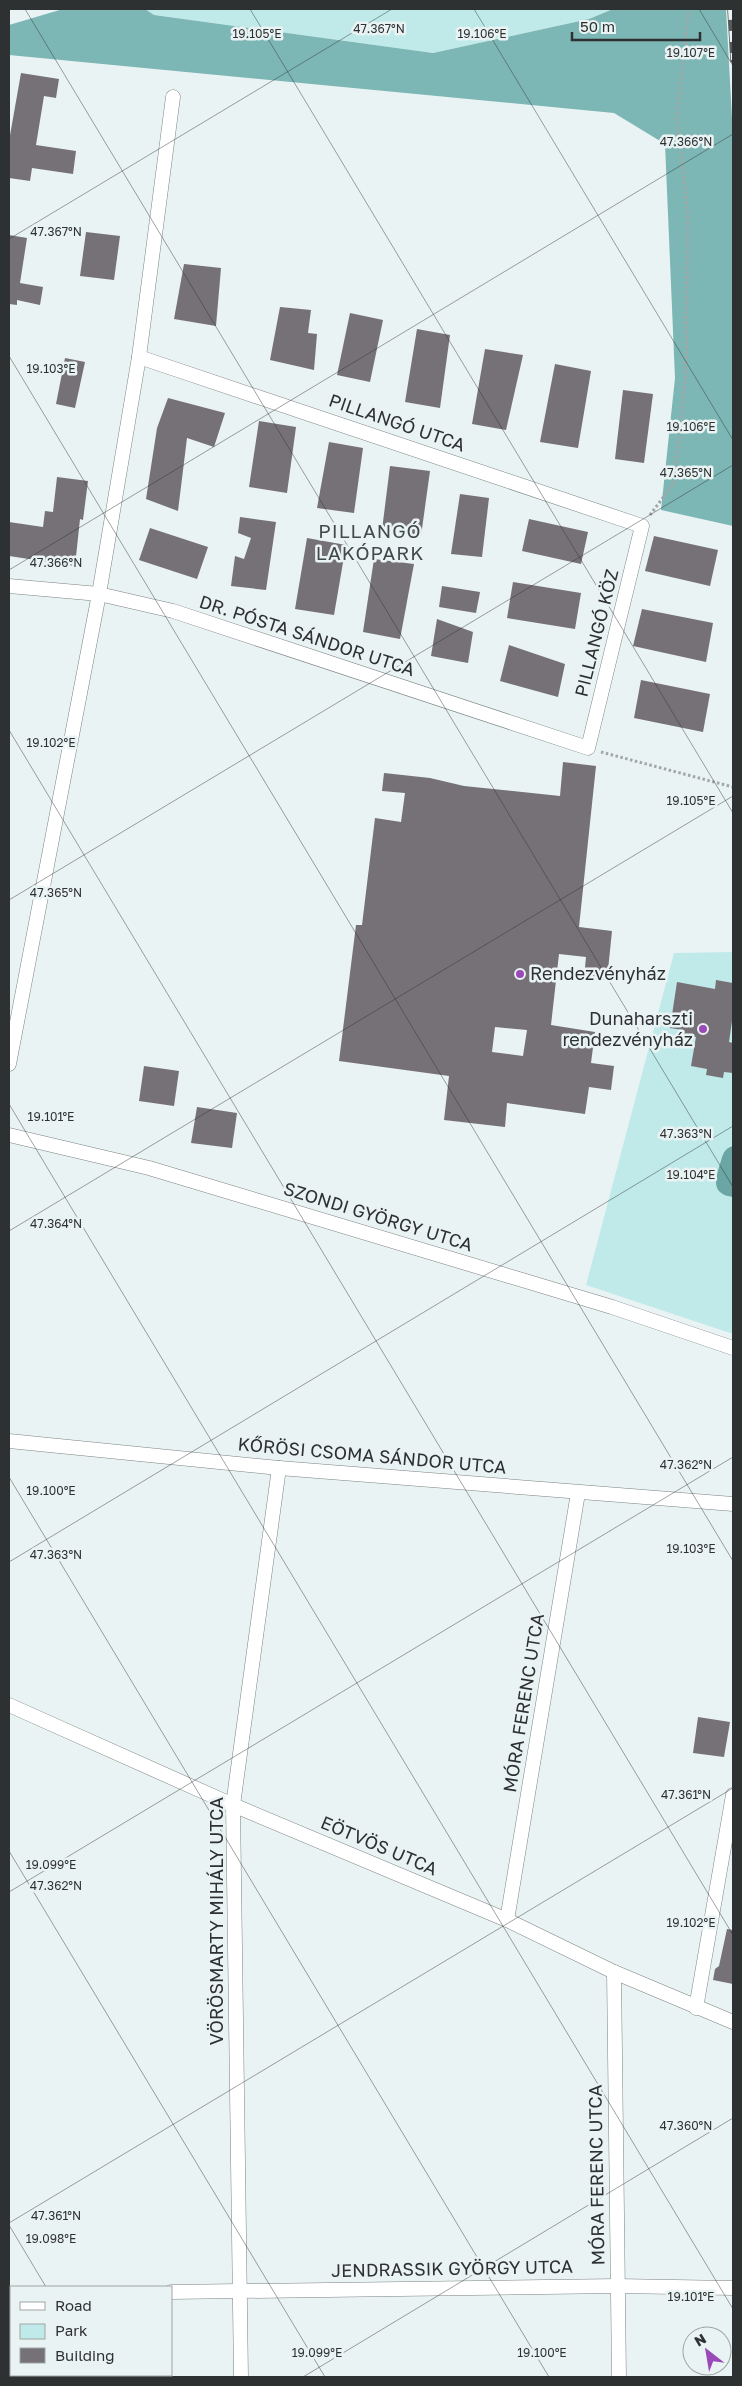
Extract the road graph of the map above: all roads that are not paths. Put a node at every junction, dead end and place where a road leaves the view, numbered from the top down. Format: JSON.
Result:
{"nodes":[{"id":1,"x":173,"y":97,"type":"dead end"},
{"id":2,"x":139,"y":357,"type":"junction"},
{"id":3,"x":642,"y":526,"type":"joint"},
{"id":4,"x":9,"y":586,"type":"edge"},
{"id":5,"x":99,"y":594,"type":"junction"},
{"id":6,"x":588,"y":748,"type":"joint"},
{"id":7,"x":9,"y":1064,"type":"edge"},
{"id":8,"x":9,"y":1135,"type":"edge"},
{"id":9,"x":733,"y":1348,"type":"edge"},
{"id":10,"x":9,"y":1441,"type":"edge"},
{"id":11,"x":279,"y":1468,"type":"junction"},
{"id":12,"x":578,"y":1492,"type":"junction"},
{"id":13,"x":733,"y":1504,"type":"edge"},
{"id":14,"x":9,"y":1705,"type":"edge"},
{"id":15,"x":733,"y":1795,"type":"edge"},
{"id":16,"x":233,"y":1805,"type":"junction"},
{"id":17,"x":507,"y":1920,"type":"junction"},
{"id":18,"x":614,"y":1972,"type":"junction"},
{"id":19,"x":696,"y":2008,"type":"junction"},
{"id":20,"x":733,"y":2022,"type":"edge"},
{"id":21,"x":617,"y":2286,"type":"junction"},
{"id":22,"x":733,"y":2288,"type":"edge"},
{"id":23,"x":240,"y":2290,"type":"junction"},
{"id":24,"x":172,"y":2292,"type":"edge"},
{"id":25,"x":240,"y":2377,"type":"edge"},
{"id":26,"x":619,"y":2377,"type":"edge"}],
"edges":[{"from":1,"to":2,"type":"street"},
{"from":2,"to":3,"type":"street","name":"PILLANGÓ UTCA"},
{"from":2,"to":5,"type":"street"},
{"from":3,"to":6,"type":"street","name":"PILLANGÓ KÖZ"},
{"from":4,"to":5,"type":"street","name":"DR. PÓSTA SÁNDOR UTCA"},
{"from":5,"to":6,"type":"street","name":"DR. PÓSTA SÁNDOR UTCA"},
{"from":5,"to":7,"type":"street"},
{"from":8,"to":9,"type":"street","name":"SZONDI GYÖRGY UTCA"},
{"from":10,"to":11,"type":"street","name":"KŐRÖSI CSOMA SÁNDOR UTCA"},
{"from":11,"to":12,"type":"street","name":"KŐRÖSI CSOMA SÁNDOR UTCA"},
{"from":11,"to":16,"type":"street","name":"VÖRÖSMARTY MIHÁLY UTCA"},
{"from":12,"to":13,"type":"street","name":"KŐRÖSI CSOMA SÁNDOR UTCA"},
{"from":12,"to":17,"type":"street","name":"MÓRA FERENC UTCA"},
{"from":14,"to":16,"type":"street","name":"EÖTVÖS UTCA"},
{"from":15,"to":19,"type":"street"},
{"from":16,"to":17,"type":"street","name":"EÖTVÖS UTCA"},
{"from":16,"to":23,"type":"street","name":"VÖRÖSMARTY MIHÁLY UTCA"},
{"from":17,"to":18,"type":"street","name":"EÖTVÖS UTCA"},
{"from":18,"to":19,"type":"street","name":"EÖTVÖS UTCA"},
{"from":18,"to":21,"type":"street","name":"MÓRA FERENC UTCA"},
{"from":19,"to":20,"type":"street","name":"EÖTVÖS UTCA"},
{"from":21,"to":22,"type":"street","name":"JENDRASSIK GYÖRGY UTCA"},
{"from":21,"to":23,"type":"street","name":"JENDRASSIK GYÖRGY UTCA"},
{"from":21,"to":26,"type":"street","name":"MÓRA FERENC UTCA"},
{"from":23,"to":24,"type":"street","name":"JENDRASSIK GYÖRGY UTCA"},
{"from":23,"to":25,"type":"street","name":"VÖRÖSMARTY MIHÁLY UTCA"}]}
